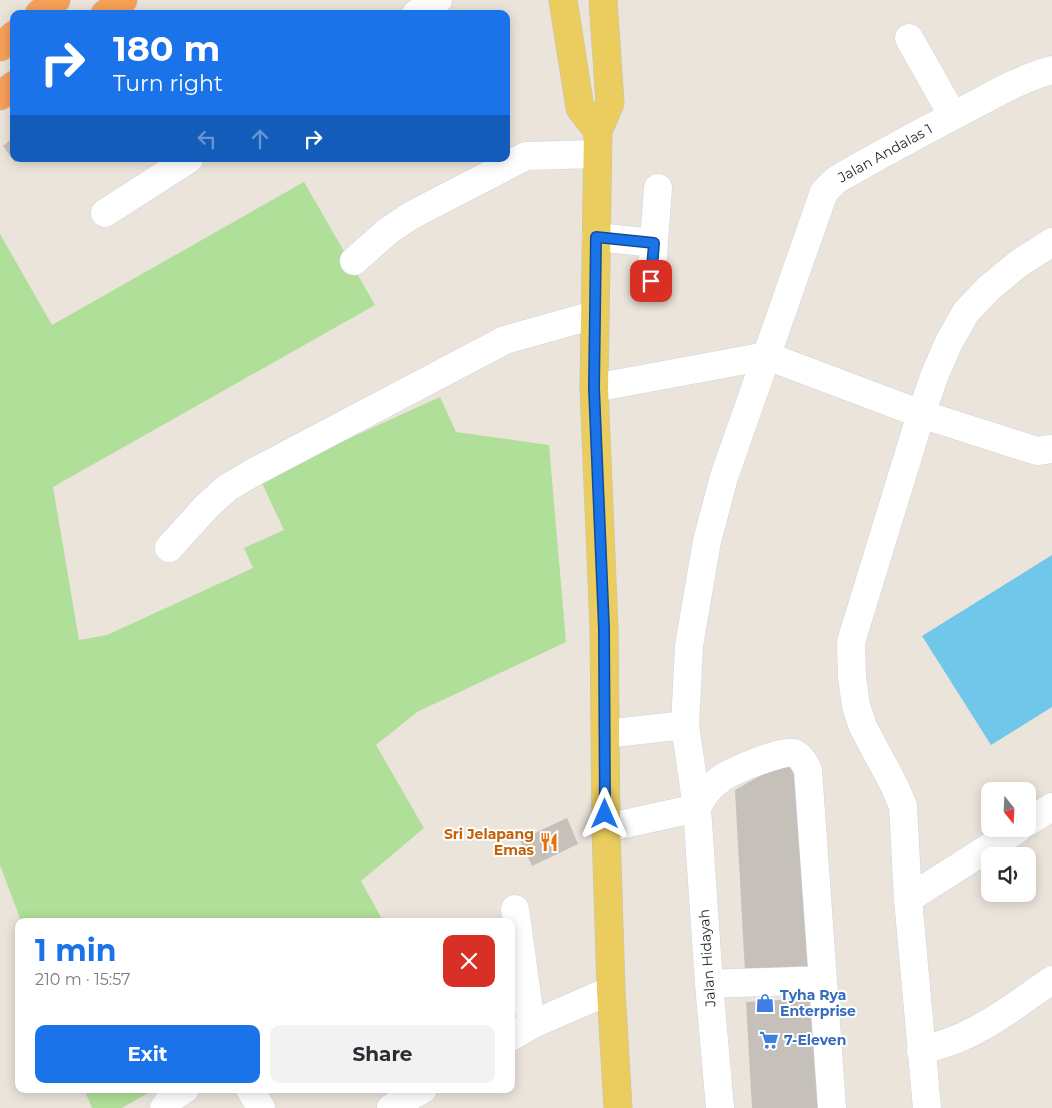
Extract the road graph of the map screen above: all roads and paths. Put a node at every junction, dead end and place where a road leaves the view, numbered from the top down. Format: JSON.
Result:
{"nodes":[{"id":1,"x":56,"y":0,"type":"edge"},
{"id":2,"x":123,"y":0,"type":"edge"},
{"id":3,"x":438,"y":0,"type":"edge"},
{"id":4,"x":563,"y":0,"type":"edge"},
{"id":5,"x":603,"y":0,"type":"edge"},
{"id":6,"x":44,"y":10,"type":"edge"},
{"id":7,"x":110,"y":10,"type":"edge"},
{"id":8,"x":422,"y":10,"type":"edge"},
{"id":9,"x":10,"y":38,"type":"edge"},
{"id":10,"x":909,"y":38,"type":"dead end"},
{"id":11,"x":0,"y":47,"type":"edge"},
{"id":12,"x":1052,"y":70,"type":"edge"},
{"id":13,"x":10,"y":88,"type":"edge"},
{"id":14,"x":0,"y":96,"type":"edge"},
{"id":15,"x":953,"y":116,"type":"junction"},
{"id":16,"x":598,"y":143,"type":"junction"},
{"id":17,"x":184,"y":162,"type":"edge"},
{"id":18,"x":658,"y":188,"type":"dead end"},
{"id":19,"x":105,"y":213,"type":"dead end"},
{"id":20,"x":596,"y":237,"type":"junction"},
{"id":21,"x":1052,"y":242,"type":"edge"},
{"id":22,"x":654,"y":243,"type":"junction"},
{"id":23,"x":354,"y":262,"type":"dead end"},
{"id":24,"x":651,"y":281,"type":"dead end"},
{"id":25,"x":594,"y":315,"type":"junction"},
{"id":26,"x":767,"y":356,"type":"junction"},
{"id":27,"x":594,"y":388,"type":"junction"},
{"id":28,"x":921,"y":414,"type":"junction"},
{"id":29,"x":1052,"y":449,"type":"edge"},
{"id":30,"x":169,"y":548,"type":"dead end"},
{"id":31,"x":685,"y":725,"type":"junction"},
{"id":32,"x":605,"y":734,"type":"junction"},
{"id":33,"x":1052,"y":807,"type":"edge"},
{"id":34,"x":697,"y":808,"type":"junction"},
{"id":35,"x":1036,"y":817,"type":"edge"},
{"id":36,"x":606,"y":828,"type":"junction"},
{"id":37,"x":1004,"y":838,"type":"edge"},
{"id":38,"x":908,"y":899,"type":"junction"},
{"id":39,"x":515,"y":909,"type":"dead end"},
{"id":40,"x":823,"y":980,"type":"junction"},
{"id":41,"x":1052,"y":980,"type":"edge"},
{"id":42,"x":709,"y":984,"type":"junction"},
{"id":43,"x":611,"y":990,"type":"junction"},
{"id":44,"x":521,"y":1031,"type":"edge"},
{"id":45,"x":921,"y":1051,"type":"junction"},
{"id":46,"x":252,"y":1093,"type":"edge"},
{"id":47,"x":417,"y":1093,"type":"edge"},
{"id":48,"x":261,"y":1108,"type":"edge"},
{"id":49,"x":391,"y":1108,"type":"edge"},
{"id":50,"x":618,"y":1108,"type":"edge"},
{"id":51,"x":720,"y":1108,"type":"edge"},
{"id":52,"x":832,"y":1108,"type":"edge"},
{"id":53,"x":928,"y":1108,"type":"edge"}],
"edges":[{"from":1,"to":6,"type":"highway"},
{"from":2,"to":7,"type":"highway"},
{"from":3,"to":8,"type":"street"},
{"from":4,"to":16,"type":"main road"},
{"from":5,"to":16,"type":"main road"},
{"from":9,"to":11,"type":"highway"},
{"from":10,"to":15,"type":"street"},
{"from":12,"to":15,"type":"street","name":"Jalan Andalas 1"},
{"from":13,"to":14,"type":"highway"},
{"from":15,"to":26,"type":"street","name":"Jalan Andalas 1"},
{"from":16,"to":20,"type":"main road"},
{"from":16,"to":23,"type":"street"},
{"from":17,"to":19,"type":"street"},
{"from":18,"to":22,"type":"street"},
{"from":20,"to":22,"type":"street"},
{"from":20,"to":25,"type":"main road"},
{"from":21,"to":28,"type":"street"},
{"from":22,"to":24,"type":"street"},
{"from":25,"to":27,"type":"main road"},
{"from":25,"to":30,"type":"street"},
{"from":26,"to":27,"type":"street"},
{"from":26,"to":28,"type":"street"},
{"from":26,"to":31,"type":"street","name":"Jalan Andalas 1"},
{"from":27,"to":32,"type":"main road"},
{"from":28,"to":29,"type":"street"},
{"from":28,"to":38,"type":"street"},
{"from":31,"to":32,"type":"street"},
{"from":31,"to":34,"type":"street","name":"Jalan Hidayah"},
{"from":32,"to":36,"type":"main road"},
{"from":33,"to":35,"type":"street"},
{"from":34,"to":36,"type":"street"},
{"from":34,"to":40,"type":"street"},
{"from":34,"to":42,"type":"street","name":"Jalan Hidayah"},
{"from":36,"to":43,"type":"main road"},
{"from":37,"to":38,"type":"street"},
{"from":38,"to":45,"type":"street"},
{"from":39,"to":44,"type":"street"},
{"from":40,"to":42,"type":"street"},
{"from":40,"to":52,"type":"street"},
{"from":41,"to":45,"type":"street"},
{"from":42,"to":51,"type":"street","name":"Jalan Hidayah"},
{"from":43,"to":44,"type":"street"},
{"from":43,"to":50,"type":"main road"},
{"from":45,"to":53,"type":"street"},
{"from":46,"to":48,"type":"street"},
{"from":47,"to":49,"type":"street"}]}
